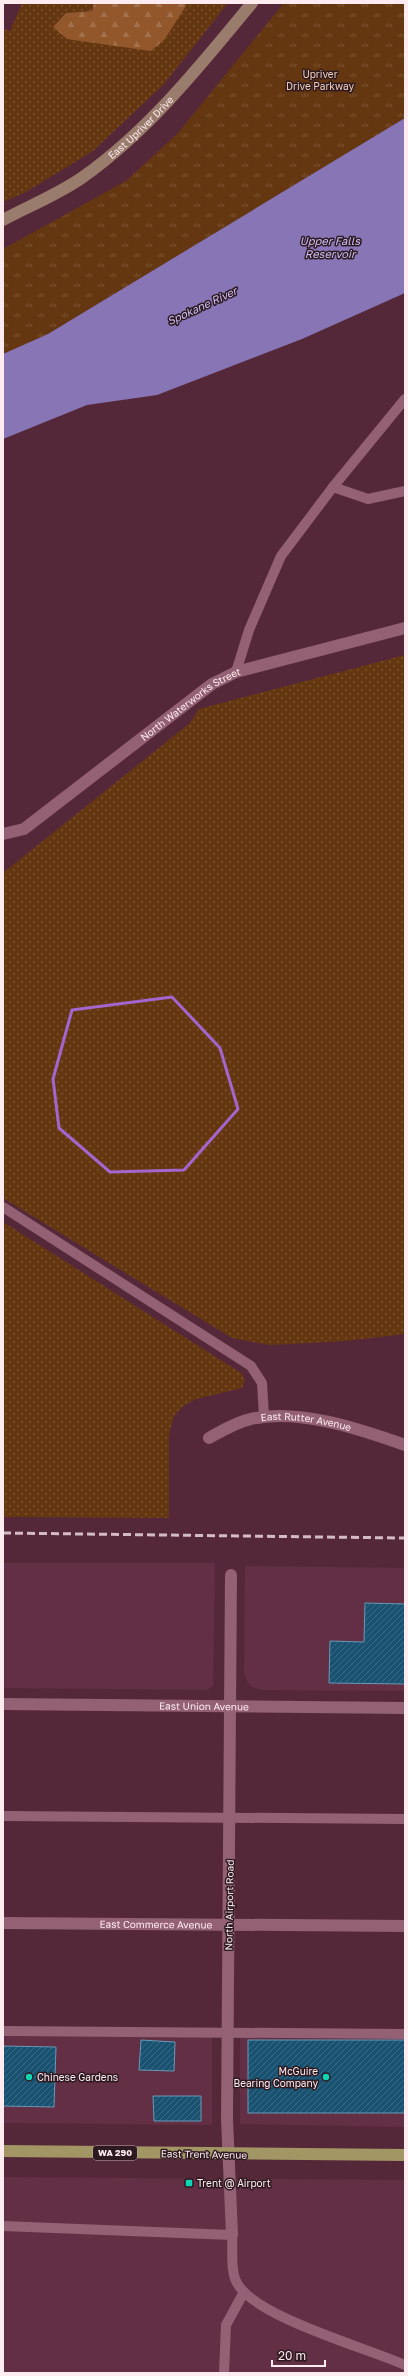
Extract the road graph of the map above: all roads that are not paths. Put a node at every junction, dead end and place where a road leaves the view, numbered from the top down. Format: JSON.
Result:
{"nodes":[{"id":1,"x":252,"y":3,"type":"edge"},
{"id":2,"x":3,"y":220,"type":"edge"},
{"id":3,"x":405,"y":399,"type":"edge"},
{"id":4,"x":333,"y":486,"type":"junction"},
{"id":5,"x":405,"y":491,"type":"edge"},
{"id":6,"x":405,"y":628,"type":"edge"},
{"id":7,"x":236,"y":672,"type":"junction"},
{"id":8,"x":3,"y":834,"type":"edge"},
{"id":9,"x":3,"y":1207,"type":"edge"},
{"id":10,"x":264,"y":1416,"type":"junction"},
{"id":11,"x":209,"y":1438,"type":"dead end"},
{"id":12,"x":405,"y":1445,"type":"edge"},
{"id":13,"x":231,"y":1575,"type":"dead end"},
{"id":14,"x":3,"y":1704,"type":"edge"},
{"id":15,"x":230,"y":1707,"type":"junction"},
{"id":16,"x":405,"y":1708,"type":"edge"},
{"id":17,"x":3,"y":1816,"type":"edge"},
{"id":18,"x":230,"y":1818,"type":"junction"},
{"id":19,"x":405,"y":1819,"type":"edge"},
{"id":20,"x":3,"y":1923,"type":"edge"},
{"id":21,"x":229,"y":1925,"type":"junction"},
{"id":22,"x":405,"y":1926,"type":"edge"},
{"id":23,"x":3,"y":2031,"type":"edge"},
{"id":24,"x":228,"y":2033,"type":"junction"},
{"id":25,"x":405,"y":2034,"type":"edge"},
{"id":26,"x":3,"y":2151,"type":"edge"},
{"id":27,"x":228,"y":2154,"type":"junction"},
{"id":28,"x":405,"y":2155,"type":"edge"},
{"id":29,"x":3,"y":2226,"type":"edge"},
{"id":30,"x":232,"y":2235,"type":"junction"},
{"id":31,"x":244,"y":2292,"type":"junction"},
{"id":32,"x":405,"y":2365,"type":"edge"},
{"id":33,"x":224,"y":2373,"type":"edge"}],
"edges":[{"from":1,"to":2,"type":"street","name":"East Upriver Drive"},
{"from":3,"to":4,"type":"lane"},
{"from":4,"to":5,"type":"lane"},
{"from":4,"to":7,"type":"lane"},
{"from":6,"to":7,"type":"street","name":"North Waterworks Street"},
{"from":7,"to":8,"type":"street","name":"North Waterworks Street"},
{"from":9,"to":10,"type":"lane"},
{"from":10,"to":11,"type":"street","name":"East Rutter Avenue"},
{"from":10,"to":12,"type":"street","name":"East Rutter Avenue"},
{"from":13,"to":15,"type":"street","name":"North Airport Road"},
{"from":14,"to":15,"type":"street","name":"East Union Avenue"},
{"from":15,"to":16,"type":"street","name":"East Union Avenue"},
{"from":15,"to":18,"type":"street","name":"North Airport Road"},
{"from":17,"to":18,"type":"lane"},
{"from":18,"to":19,"type":"lane"},
{"from":18,"to":21,"type":"street","name":"North Airport Road"},
{"from":20,"to":21,"type":"street","name":"East Commerce Avenue"},
{"from":21,"to":22,"type":"street","name":"East Commerce Avenue"},
{"from":21,"to":24,"type":"street","name":"North Airport Road"},
{"from":23,"to":24,"type":"lane"},
{"from":24,"to":25,"type":"lane"},
{"from":24,"to":27,"type":"street","name":"North Airport Road"},
{"from":26,"to":27,"type":"main road","name":"East Trent Avenue","number":"WA 290"},
{"from":27,"to":28,"type":"main road","name":"East Trent Avenue","number":"WA 290"},
{"from":27,"to":30,"type":"street","name":"North Airport Road"},
{"from":29,"to":30,"type":"lane"},
{"from":30,"to":31,"type":"lane"},
{"from":31,"to":32,"type":"lane"},
{"from":31,"to":33,"type":"lane"}]}
